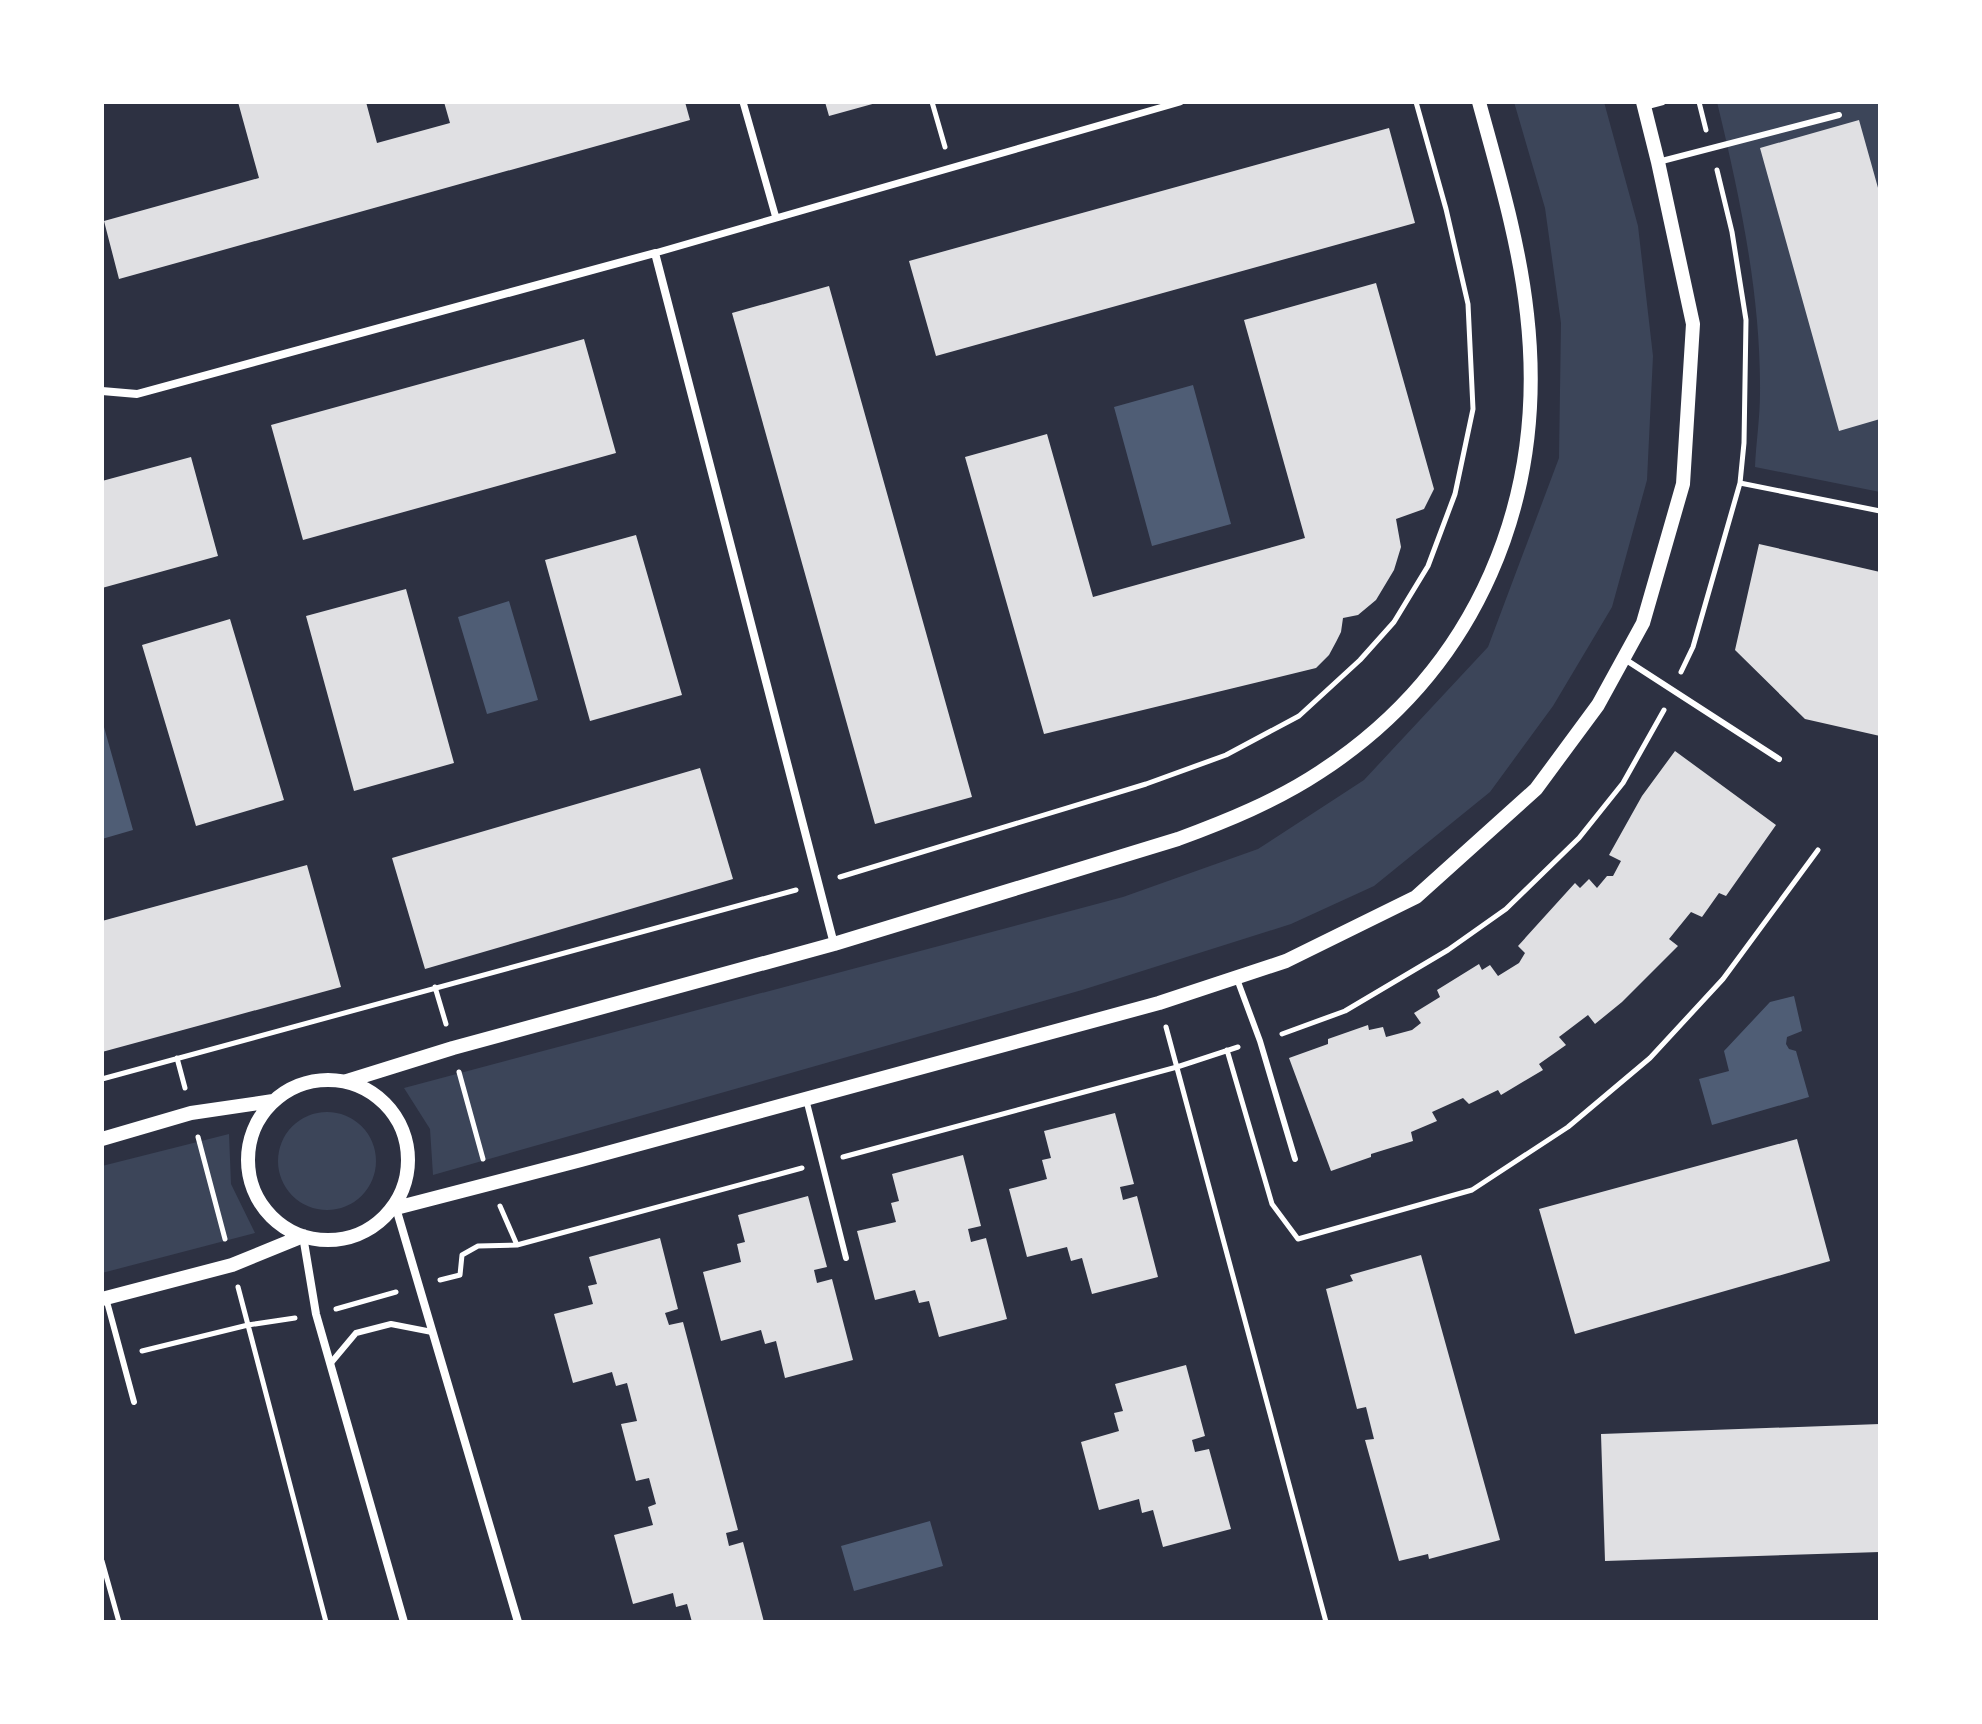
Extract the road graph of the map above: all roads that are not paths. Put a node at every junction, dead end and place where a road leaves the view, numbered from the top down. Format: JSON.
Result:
{"nodes":[{"id":1,"x":743,"y":102,"type":"edge"},
{"id":2,"x":1180,"y":102,"type":"edge"},
{"id":3,"x":1479,"y":102,"type":"edge"},
{"id":4,"x":1663,"y":102,"type":"edge"},
{"id":5,"x":1644,"y":105,"type":"edge"},
{"id":6,"x":1839,"y":115,"type":"dead end"},
{"id":7,"x":1658,"y":162,"type":"junction"},
{"id":8,"x":776,"y":218,"type":"junction"},
{"id":9,"x":655,"y":253,"type":"junction"},
{"id":10,"x":102,"y":391,"type":"edge"},
{"id":11,"x":1623,"y":658,"type":"junction"},
{"id":12,"x":1779,"y":759,"type":"dead end"},
{"id":13,"x":834,"y":944,"type":"junction"},
{"id":14,"x":1237,"y":978,"type":"junction"},
{"id":15,"x":347,"y":1081,"type":"junction"},
{"id":16,"x":806,"y":1099,"type":"junction"},
{"id":17,"x":273,"y":1101,"type":"junction"},
{"id":18,"x":102,"y":1139,"type":"edge"},
{"id":19,"x":1295,"y":1159,"type":"dead end"},
{"id":20,"x":396,"y":1208,"type":"junction"},
{"id":21,"x":303,"y":1236,"type":"junction"},
{"id":22,"x":846,"y":1258,"type":"dead end"},
{"id":23,"x":104,"y":1298,"type":"edge"},
{"id":24,"x":432,"y":1332,"type":"junction"},
{"id":25,"x":330,"y":1364,"type":"junction"},
{"id":26,"x":134,"y":1402,"type":"dead end"},
{"id":27,"x":404,"y":1622,"type":"edge"},
{"id":28,"x":518,"y":1622,"type":"edge"}],
"edges":[{"from":1,"to":8,"type":"street"},
{"from":2,"to":8,"type":"street"},
{"from":3,"to":13,"type":"street"},
{"from":4,"to":5,"type":"lane"},
{"from":5,"to":7,"type":"street"},
{"from":6,"to":7,"type":"lane"},
{"from":7,"to":11,"type":"street"},
{"from":8,"to":9,"type":"street"},
{"from":9,"to":10,"type":"street"},
{"from":9,"to":13,"type":"street"},
{"from":11,"to":12,"type":"lane"},
{"from":11,"to":14,"type":"street"},
{"from":13,"to":15,"type":"street"},
{"from":14,"to":16,"type":"street"},
{"from":14,"to":19,"type":"lane"},
{"from":15,"to":17,"type":"street"},
{"from":15,"to":20,"type":"street"},
{"from":16,"to":20,"type":"street"},
{"from":16,"to":22,"type":"lane"},
{"from":17,"to":18,"type":"street"},
{"from":17,"to":21,"type":"street"},
{"from":20,"to":21,"type":"street"},
{"from":20,"to":24,"type":"street"},
{"from":21,"to":23,"type":"street"},
{"from":21,"to":25,"type":"street"},
{"from":23,"to":26,"type":"lane"},
{"from":24,"to":25,"type":"lane"},
{"from":24,"to":28,"type":"street"},
{"from":25,"to":27,"type":"street"}]}
